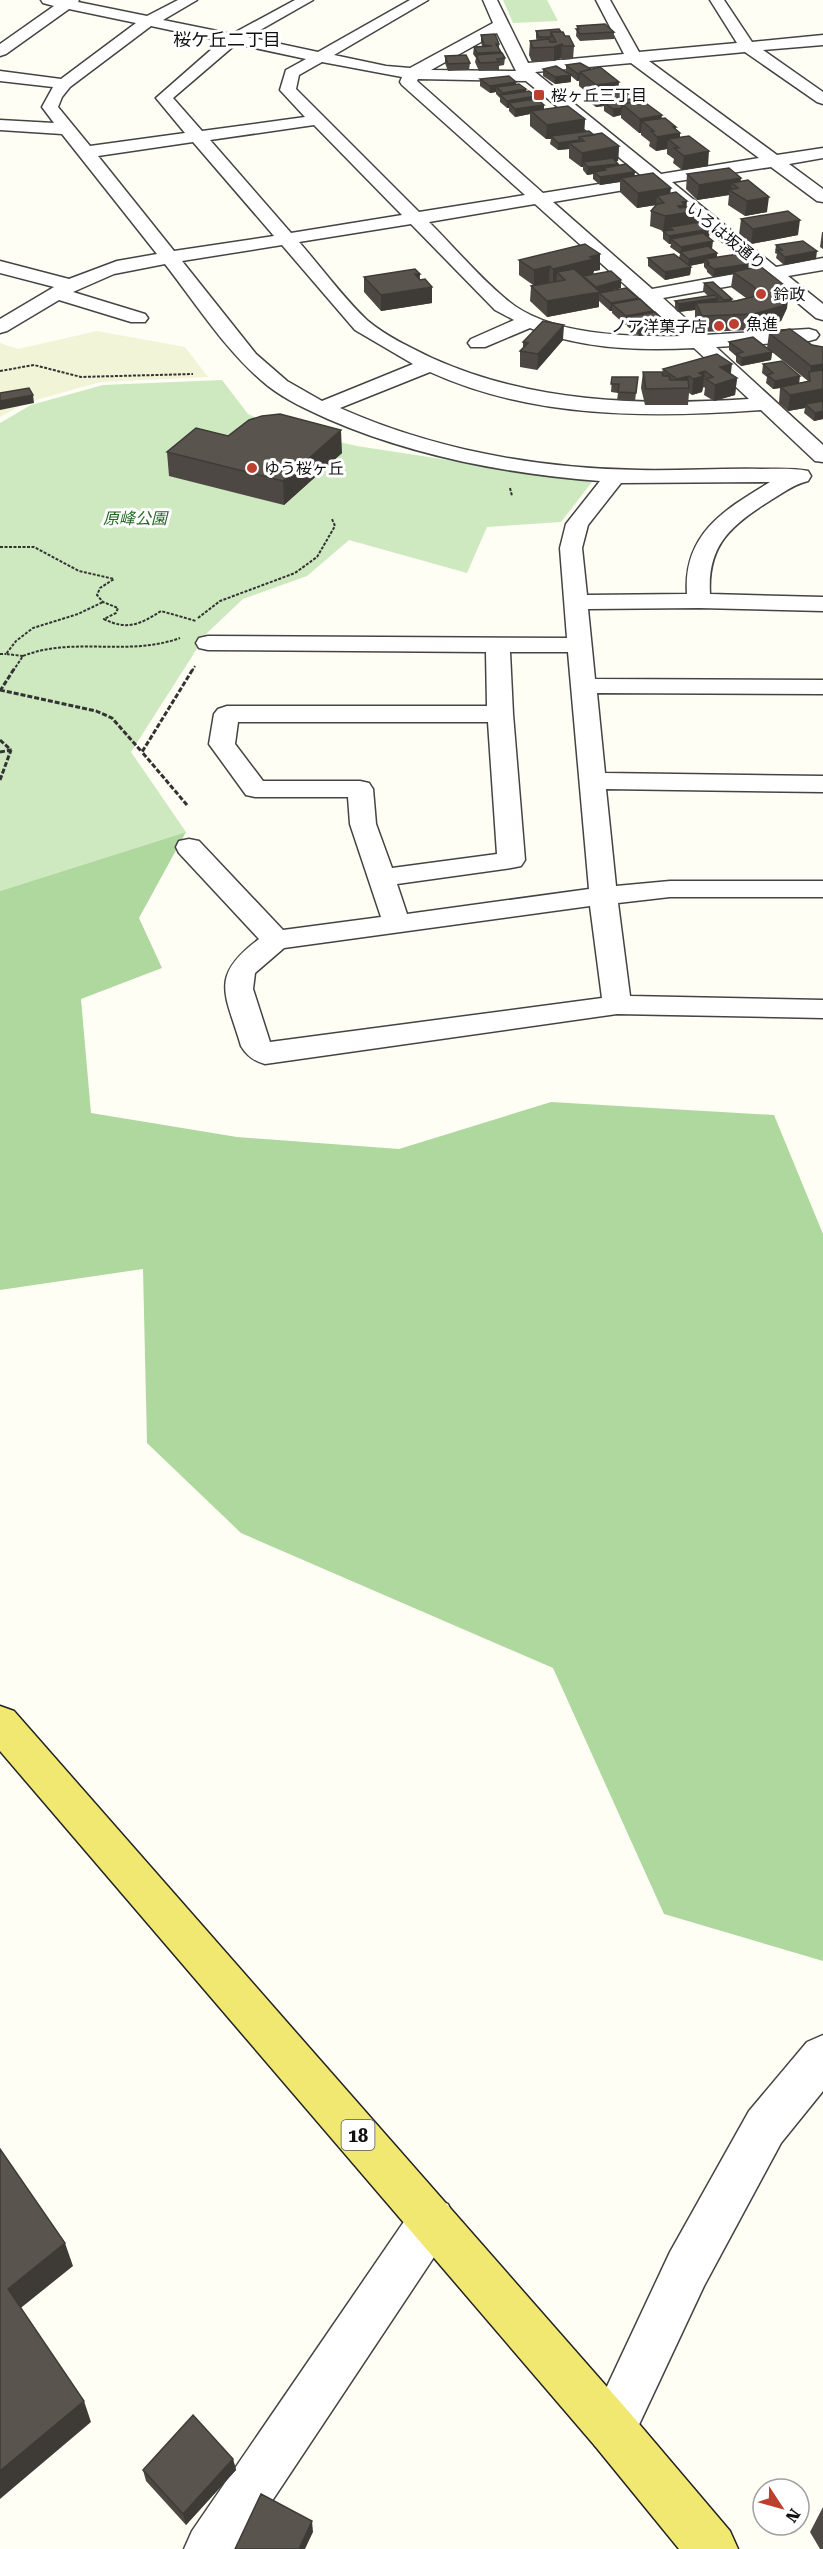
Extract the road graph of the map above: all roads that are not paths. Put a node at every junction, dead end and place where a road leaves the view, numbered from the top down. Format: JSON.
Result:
{"nodes":[{"id":1,"x":48,"y":0,"type":"edge"},
{"id":2,"x":190,"y":0,"type":"edge"},
{"id":3,"x":306,"y":0,"type":"edge"},
{"id":4,"x":421,"y":0,"type":"edge"},
{"id":5,"x":490,"y":0,"type":"edge"},
{"id":6,"x":603,"y":0,"type":"edge"},
{"id":7,"x":717,"y":0,"type":"edge"},
{"id":8,"x":69,"y":2,"type":"edge"},
{"id":9,"x":147,"y":22,"type":"junction"},
{"id":10,"x":501,"y":25,"type":"junction"},
{"id":11,"x":232,"y":40,"type":"junction"},
{"id":12,"x":823,"y":40,"type":"edge"},
{"id":13,"x":747,"y":46,"type":"junction"},
{"id":14,"x":0,"y":51,"type":"edge"},
{"id":15,"x":634,"y":57,"type":"junction"},
{"id":16,"x":316,"y":58,"type":"junction"},
{"id":17,"x":526,"y":72,"type":"junction"},
{"id":18,"x":412,"y":74,"type":"junction"},
{"id":19,"x":0,"y":76,"type":"edge"},
{"id":20,"x":64,"y":84,"type":"junction"},
{"id":21,"x":823,"y":99,"type":"edge"},
{"id":22,"x":316,"y":120,"type":"junction"},
{"id":23,"x":0,"y":125,"type":"edge"},
{"id":24,"x":68,"y":129,"type":"junction"},
{"id":25,"x":196,"y":137,"type":"junction"},
{"id":26,"x":87,"y":152,"type":"junction"},
{"id":27,"x":823,"y":153,"type":"edge"},
{"id":28,"x":775,"y":161,"type":"junction"},
{"id":29,"x":656,"y":180,"type":"junction"},
{"id":30,"x":823,"y":197,"type":"edge"},
{"id":31,"x":538,"y":199,"type":"junction"},
{"id":32,"x":416,"y":218,"type":"junction"},
{"id":33,"x":288,"y":240,"type":"junction"},
{"id":34,"x":170,"y":257,"type":"junction"},
{"id":35,"x":823,"y":264,"type":"edge"},
{"id":36,"x":0,"y":267,"type":"edge"},
{"id":37,"x":772,"y":273,"type":"junction"},
{"id":38,"x":62,"y":289,"type":"junction"},
{"id":39,"x":648,"y":295,"type":"junction"},
{"id":40,"x":695,"y":314,"type":"edge"},
{"id":41,"x":823,"y":314,"type":"edge"},
{"id":42,"x":672,"y":317,"type":"junction"},
{"id":43,"x":138,"y":318,"type":"dead end"},
{"id":44,"x":529,"y":321,"type":"junction"},
{"id":45,"x":0,"y":327,"type":"edge"},
{"id":46,"x":816,"y":340,"type":"edge"},
{"id":47,"x":609,"y":341,"type":"junction"},
{"id":48,"x":698,"y":341,"type":"junction"},
{"id":49,"x":477,"y":343,"type":"dead end"},
{"id":50,"x":601,"y":360,"type":"dead end"},
{"id":51,"x":426,"y":366,"type":"junction"},
{"id":52,"x":764,"y":404,"type":"junction"},
{"id":53,"x":322,"y":408,"type":"junction"},
{"id":54,"x":823,"y":456,"type":"edge"},
{"id":55,"x":823,"y":474,"type":"edge"},
{"id":56,"x":615,"y":476,"type":"junction"},
{"id":57,"x":794,"y":477,"type":"junction"},
{"id":58,"x":699,"y":601,"type":"junction"},
{"id":59,"x":577,"y":602,"type":"junction"},
{"id":60,"x":823,"y":604,"type":"edge"},
{"id":61,"x":201,"y":636,"type":"road end"},
{"id":62,"x":498,"y":645,"type":"junction"},
{"id":63,"x":579,"y":645,"type":"junction"},
{"id":64,"x":585,"y":686,"type":"junction"},
{"id":65,"x":823,"y":687,"type":"edge"},
{"id":66,"x":500,"y":714,"type":"junction"},
{"id":67,"x":593,"y":781,"type":"junction"},
{"id":68,"x":823,"y":784,"type":"edge"},
{"id":69,"x":189,"y":847,"type":"dead end"},
{"id":70,"x":380,"y":878,"type":"junction"},
{"id":71,"x":823,"y":889,"type":"edge"},
{"id":72,"x":603,"y":896,"type":"junction"},
{"id":73,"x":397,"y":924,"type":"junction"},
{"id":74,"x":276,"y":940,"type":"junction"},
{"id":75,"x":617,"y":1005,"type":"junction"},
{"id":76,"x":823,"y":1009,"type":"edge"},
{"id":77,"x":0,"y":1723,"type":"edge"},
{"id":78,"x":823,"y":2057,"type":"edge"},
{"id":79,"x":432,"y":2220,"type":"junction"},
{"id":80,"x":612,"y":2428,"type":"junction"},
{"id":81,"x":210,"y":2549,"type":"edge"},
{"id":82,"x":712,"y":2549,"type":"edge"}],
"edges":[{"from":1,"to":8,"type":"street"},
{"from":2,"to":9,"type":"street"},
{"from":3,"to":11,"type":"street"},
{"from":4,"to":16,"type":"street"},
{"from":5,"to":10,"type":"street","name":"いろは坂通り"},
{"from":6,"to":15,"type":"street"},
{"from":7,"to":13,"type":"street"},
{"from":8,"to":9,"type":"street"},
{"from":8,"to":14,"type":"street"},
{"from":9,"to":11,"type":"street"},
{"from":9,"to":20,"type":"street"},
{"from":10,"to":17,"type":"street","name":"いろは坂通り"},
{"from":10,"to":18,"type":"street"},
{"from":11,"to":16,"type":"street"},
{"from":11,"to":25,"type":"street"},
{"from":12,"to":13,"type":"street"},
{"from":13,"to":15,"type":"street"},
{"from":13,"to":21,"type":"street"},
{"from":15,"to":17,"type":"street"},
{"from":15,"to":28,"type":"street"},
{"from":16,"to":18,"type":"street"},
{"from":16,"to":22,"type":"street"},
{"from":17,"to":18,"type":"street"},
{"from":17,"to":29,"type":"street","name":"いろは坂通り"},
{"from":18,"to":31,"type":"street"},
{"from":19,"to":20,"type":"street"},
{"from":20,"to":24,"type":"street"},
{"from":22,"to":25,"type":"street"},
{"from":22,"to":32,"type":"street"},
{"from":23,"to":24,"type":"street"},
{"from":24,"to":26,"type":"street"},
{"from":25,"to":26,"type":"street"},
{"from":25,"to":33,"type":"street"},
{"from":26,"to":34,"type":"street"},
{"from":27,"to":28,"type":"street"},
{"from":28,"to":29,"type":"street"},
{"from":28,"to":30,"type":"street"},
{"from":29,"to":31,"type":"street"},
{"from":29,"to":37,"type":"street","name":"いろは坂通り"},
{"from":31,"to":32,"type":"street"},
{"from":31,"to":39,"type":"street"},
{"from":32,"to":33,"type":"street"},
{"from":32,"to":44,"type":"street"},
{"from":33,"to":34,"type":"street"},
{"from":33,"to":51,"type":"street"},
{"from":34,"to":38,"type":"street"},
{"from":34,"to":53,"type":"street"},
{"from":35,"to":37,"type":"street"},
{"from":36,"to":38,"type":"street"},
{"from":37,"to":39,"type":"street"},
{"from":37,"to":41,"type":"street","name":"いろは坂通り"},
{"from":38,"to":43,"type":"street"},
{"from":38,"to":45,"type":"street"},
{"from":39,"to":42,"type":"street"},
{"from":40,"to":42,"type":"street"},
{"from":41,"to":46,"type":"street"},
{"from":42,"to":48,"type":"street"},
{"from":44,"to":47,"type":"street"},
{"from":44,"to":49,"type":"street"},
{"from":46,"to":48,"type":"street"},
{"from":47,"to":48,"type":"street"},
{"from":47,"to":50,"type":"street"},
{"from":48,"to":52,"type":"street"},
{"from":51,"to":52,"type":"street"},
{"from":51,"to":53,"type":"street"},
{"from":52,"to":54,"type":"street"},
{"from":53,"to":56,"type":"street"},
{"from":55,"to":57,"type":"street"},
{"from":56,"to":57,"type":"street"},
{"from":56,"to":59,"type":"street"},
{"from":57,"to":58,"type":"street"},
{"from":58,"to":59,"type":"street"},
{"from":58,"to":60,"type":"street"},
{"from":59,"to":63,"type":"street"},
{"from":61,"to":62,"type":"street"},
{"from":62,"to":63,"type":"street"},
{"from":62,"to":66,"type":"street"},
{"from":63,"to":64,"type":"street"},
{"from":64,"to":65,"type":"street"},
{"from":64,"to":67,"type":"street"},
{"from":66,"to":70,"type":"street"},
{"from":66,"to":70,"type":"street"},
{"from":67,"to":68,"type":"street"},
{"from":67,"to":72,"type":"street"},
{"from":69,"to":74,"type":"street"},
{"from":70,"to":73,"type":"street"},
{"from":71,"to":72,"type":"street"},
{"from":72,"to":73,"type":"street"},
{"from":72,"to":75,"type":"street"},
{"from":73,"to":74,"type":"street"},
{"from":74,"to":75,"type":"street"},
{"from":75,"to":76,"type":"street"},
{"from":77,"to":79,"type":"main road","number":"18"},
{"from":78,"to":80,"type":"street"},
{"from":79,"to":80,"type":"main road","number":"18"},
{"from":79,"to":81,"type":"street"},
{"from":80,"to":82,"type":"main road","number":"18"}]}
